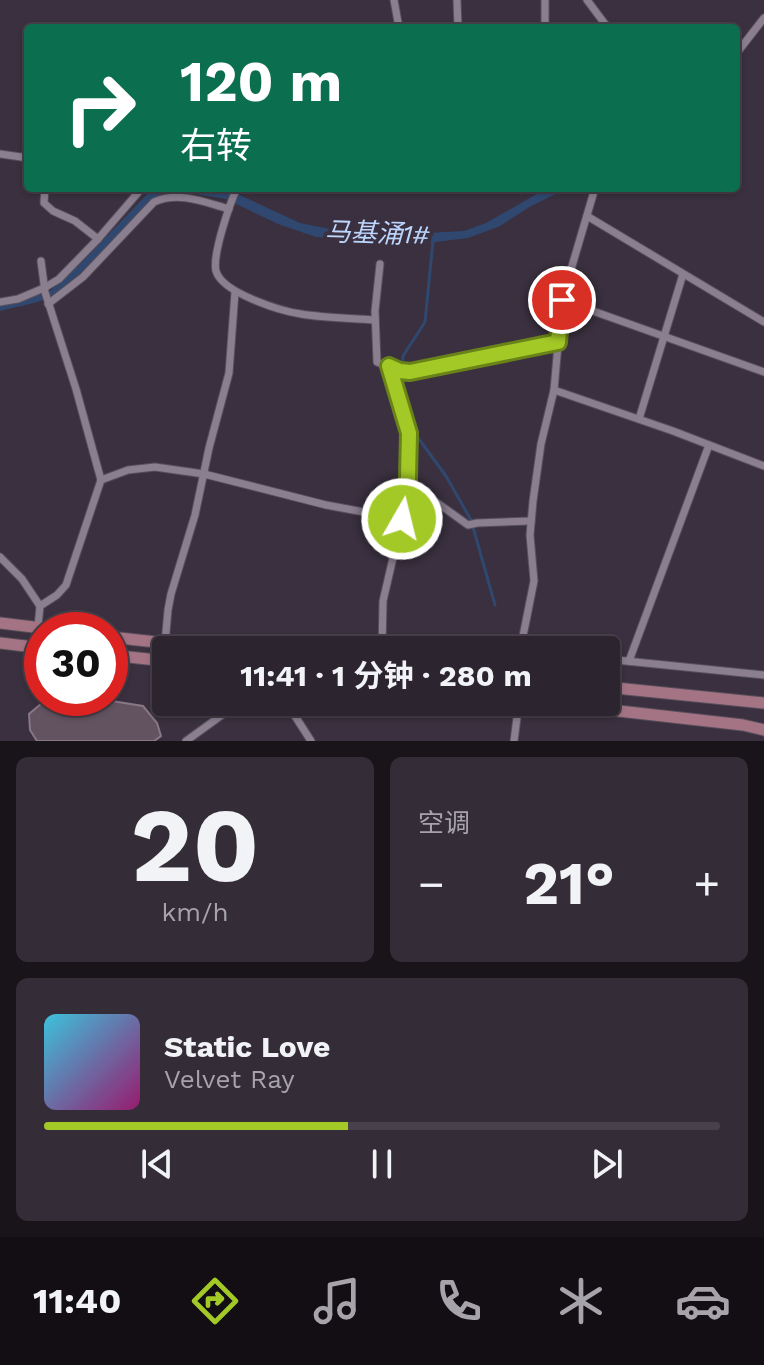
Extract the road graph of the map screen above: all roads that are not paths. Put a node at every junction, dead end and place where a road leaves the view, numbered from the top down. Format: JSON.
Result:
{"nodes":[{"id":1,"x":394,"y":0,"type":"edge"},
{"id":2,"x":457,"y":0,"type":"edge"},
{"id":3,"x":545,"y":0,"type":"edge"},
{"id":4,"x":587,"y":0,"type":"edge"},
{"id":5,"x":764,"y":18,"type":"edge"},
{"id":6,"x":398,"y":24,"type":"edge"},
{"id":7,"x":458,"y":24,"type":"edge"},
{"id":8,"x":545,"y":24,"type":"edge"},
{"id":9,"x":605,"y":24,"type":"edge"},
{"id":10,"x":740,"y":49,"type":"edge"},
{"id":11,"x":0,"y":154,"type":"edge"},
{"id":12,"x":24,"y":157,"type":"edge"},
{"id":13,"x":45,"y":192,"type":"edge"},
{"id":14,"x":139,"y":192,"type":"edge"},
{"id":15,"x":235,"y":192,"type":"edge"},
{"id":16,"x":594,"y":192,"type":"edge"},
{"id":17,"x":230,"y":205,"type":"junction"},
{"id":18,"x":587,"y":216,"type":"junction"},
{"id":19,"x":98,"y":239,"type":"junction"},
{"id":20,"x":41,"y":261,"type":"dead end"},
{"id":21,"x":380,"y":264,"type":"dead end"},
{"id":22,"x":683,"y":274,"type":"junction"},
{"id":23,"x":235,"y":292,"type":"junction"},
{"id":24,"x":46,"y":296,"type":"junction"},
{"id":25,"x":562,"y":300,"type":"junction"},
{"id":26,"x":0,"y":302,"type":"edge"},
{"id":27,"x":375,"y":320,"type":"junction"},
{"id":28,"x":764,"y":322,"type":"edge"},
{"id":29,"x":664,"y":336,"type":"junction"},
{"id":30,"x":558,"y":342,"type":"junction"},
{"id":31,"x":389,"y":366,"type":"junction"},
{"id":32,"x":764,"y":372,"type":"edge"},
{"id":33,"x":554,"y":390,"type":"junction"},
{"id":34,"x":639,"y":419,"type":"junction"},
{"id":35,"x":709,"y":445,"type":"junction"},
{"id":36,"x":764,"y":466,"type":"edge"},
{"id":37,"x":204,"y":474,"type":"junction"},
{"id":38,"x":101,"y":480,"type":"junction"},
{"id":39,"x":407,"y":481,"type":"junction"},
{"id":40,"x":402,"y":519,"type":"junction"},
{"id":41,"x":531,"y":521,"type":"junction"},
{"id":42,"x":0,"y":557,"type":"edge"},
{"id":43,"x":40,"y":606,"type":"junction"},
{"id":44,"x":39,"y":612,"type":"edge"},
{"id":45,"x":0,"y":623,"type":"edge"},
{"id":46,"x":24,"y":626,"type":"edge"},
{"id":47,"x":166,"y":636,"type":"edge"},
{"id":48,"x":382,"y":636,"type":"edge"},
{"id":49,"x":523,"y":636,"type":"edge"},
{"id":50,"x":128,"y":639,"type":"edge"},
{"id":51,"x":152,"y":642,"type":"edge"},
{"id":52,"x":0,"y":643,"type":"edge"},
{"id":53,"x":24,"y":645,"type":"edge"},
{"id":54,"x":24,"y":648,"type":"edge"},
{"id":55,"x":0,"y":649,"type":"edge"},
{"id":56,"x":128,"y":657,"type":"edge"},
{"id":57,"x":152,"y":660,"type":"edge"},
{"id":58,"x":620,"y":660,"type":"edge"},
{"id":59,"x":629,"y":661,"type":"junction"},
{"id":60,"x":764,"y":675,"type":"edge"},
{"id":61,"x":620,"y":688,"type":"edge"},
{"id":62,"x":764,"y":703,"type":"edge"},
{"id":63,"x":620,"y":711,"type":"edge"},
{"id":64,"x":221,"y":716,"type":"edge"},
{"id":65,"x":295,"y":716,"type":"edge"},
{"id":66,"x":517,"y":716,"type":"edge"},
{"id":67,"x":743,"y":725,"type":"junction"},
{"id":68,"x":764,"y":730,"type":"edge"},
{"id":69,"x":764,"y":737,"type":"edge"},
{"id":70,"x":186,"y":741,"type":"edge"},
{"id":71,"x":311,"y":741,"type":"edge"},
{"id":72,"x":514,"y":741,"type":"edge"}],
"edges":[{"from":1,"to":6,"type":"street"},
{"from":2,"to":7,"type":"street"},
{"from":3,"to":8,"type":"street"},
{"from":4,"to":9,"type":"street"},
{"from":5,"to":10,"type":"street"},
{"from":11,"to":12,"type":"street"},
{"from":13,"to":19,"type":"street"},
{"from":14,"to":19,"type":"street"},
{"from":15,"to":17,"type":"street"},
{"from":16,"to":18,"type":"street"},
{"from":17,"to":23,"type":"street"},
{"from":17,"to":24,"type":"street"},
{"from":18,"to":22,"type":"street"},
{"from":18,"to":25,"type":"street"},
{"from":19,"to":24,"type":"street"},
{"from":20,"to":24,"type":"street"},
{"from":21,"to":27,"type":"street"},
{"from":22,"to":28,"type":"street"},
{"from":22,"to":29,"type":"street"},
{"from":23,"to":27,"type":"street"},
{"from":23,"to":37,"type":"street"},
{"from":24,"to":26,"type":"street"},
{"from":24,"to":38,"type":"street"},
{"from":25,"to":29,"type":"street"},
{"from":25,"to":30,"type":"street"},
{"from":27,"to":31,"type":"street"},
{"from":29,"to":32,"type":"street"},
{"from":29,"to":34,"type":"street"},
{"from":30,"to":31,"type":"street"},
{"from":30,"to":33,"type":"street"},
{"from":31,"to":39,"type":"street"},
{"from":33,"to":34,"type":"street"},
{"from":33,"to":41,"type":"street"},
{"from":34,"to":35,"type":"street"},
{"from":35,"to":36,"type":"street"},
{"from":35,"to":59,"type":"street"},
{"from":37,"to":38,"type":"street"},
{"from":37,"to":40,"type":"street"},
{"from":37,"to":47,"type":"street"},
{"from":38,"to":43,"type":"street"},
{"from":39,"to":40,"type":"street"},
{"from":39,"to":41,"type":"street"},
{"from":40,"to":48,"type":"street"},
{"from":41,"to":49,"type":"street"},
{"from":42,"to":43,"type":"street"},
{"from":43,"to":44,"type":"street"},
{"from":45,"to":46,"type":"main road"},
{"from":50,"to":51,"type":"main road"},
{"from":52,"to":53,"type":"main road"},
{"from":54,"to":55,"type":"main road"},
{"from":56,"to":57,"type":"main road"},
{"from":58,"to":59,"type":"street"},
{"from":59,"to":60,"type":"street"},
{"from":61,"to":62,"type":"main road"},
{"from":63,"to":67,"type":"main road"},
{"from":64,"to":70,"type":"street"},
{"from":65,"to":71,"type":"street"},
{"from":66,"to":72,"type":"street"},
{"from":67,"to":68,"type":"main road"},
{"from":67,"to":69,"type":"main road"}]}
